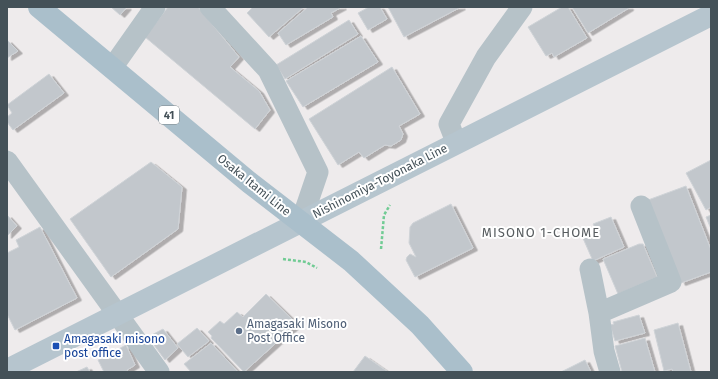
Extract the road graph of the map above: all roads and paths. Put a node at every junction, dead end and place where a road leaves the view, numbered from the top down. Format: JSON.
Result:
{"nodes":[{"id":1,"x":39,"y":7,"type":"edge"},
{"id":2,"x":155,"y":7,"type":"edge"},
{"id":3,"x":210,"y":7,"type":"edge"},
{"id":4,"x":522,"y":7,"type":"edge"},
{"id":5,"x":711,"y":15,"type":"edge"},
{"id":6,"x":112,"y":68,"type":"junction"},
{"id":7,"x":456,"y":142,"type":"junction"},
{"id":8,"x":7,"y":160,"type":"edge"},
{"id":9,"x":641,"y":206,"type":"dead end"},
{"id":10,"x":384,"y":215,"type":"dead end"},
{"id":11,"x":301,"y":222,"type":"junction"},
{"id":12,"x":381,"y":249,"type":"dead end"},
{"id":13,"x":277,"y":260,"type":"dead end"},
{"id":14,"x":320,"y":269,"type":"dead end"},
{"id":15,"x":590,"y":270,"type":"dead end"},
{"id":16,"x":600,"y":313,"type":"junction"},
{"id":17,"x":118,"y":314,"type":"junction"},
{"id":18,"x":7,"y":370,"type":"edge"},
{"id":19,"x":159,"y":372,"type":"edge"},
{"id":20,"x":462,"y":372,"type":"edge"},
{"id":21,"x":610,"y":372,"type":"edge"}],
"edges":[{"from":1,"to":6,"type":"main road","name":"Osaka Itami Line","number":"41"},
{"from":2,"to":6,"type":"street"},
{"from":3,"to":11,"type":"street"},
{"from":4,"to":7,"type":"street"},
{"from":5,"to":7,"type":"main road","name":"Nishinomiya-Toyonaka Line"},
{"from":6,"to":11,"type":"main road","name":"Osaka Itami Line","number":"41"},
{"from":7,"to":11,"type":"main road","name":"Nishinomiya-Toyonaka Line"},
{"from":8,"to":17,"type":"street"},
{"from":9,"to":16,"type":"street"},
{"from":10,"to":12,"type":"path"},
{"from":11,"to":17,"type":"main road","name":"Nishinomiya-Toyonaka Line"},
{"from":11,"to":20,"type":"main road","name":"Osaka Itami Line","number":"41"},
{"from":13,"to":14,"type":"path"},
{"from":15,"to":16,"type":"street"},
{"from":16,"to":21,"type":"street"},
{"from":17,"to":18,"type":"main road","name":"Nishinomiya-Toyonaka Line"},
{"from":17,"to":19,"type":"street"}]}
